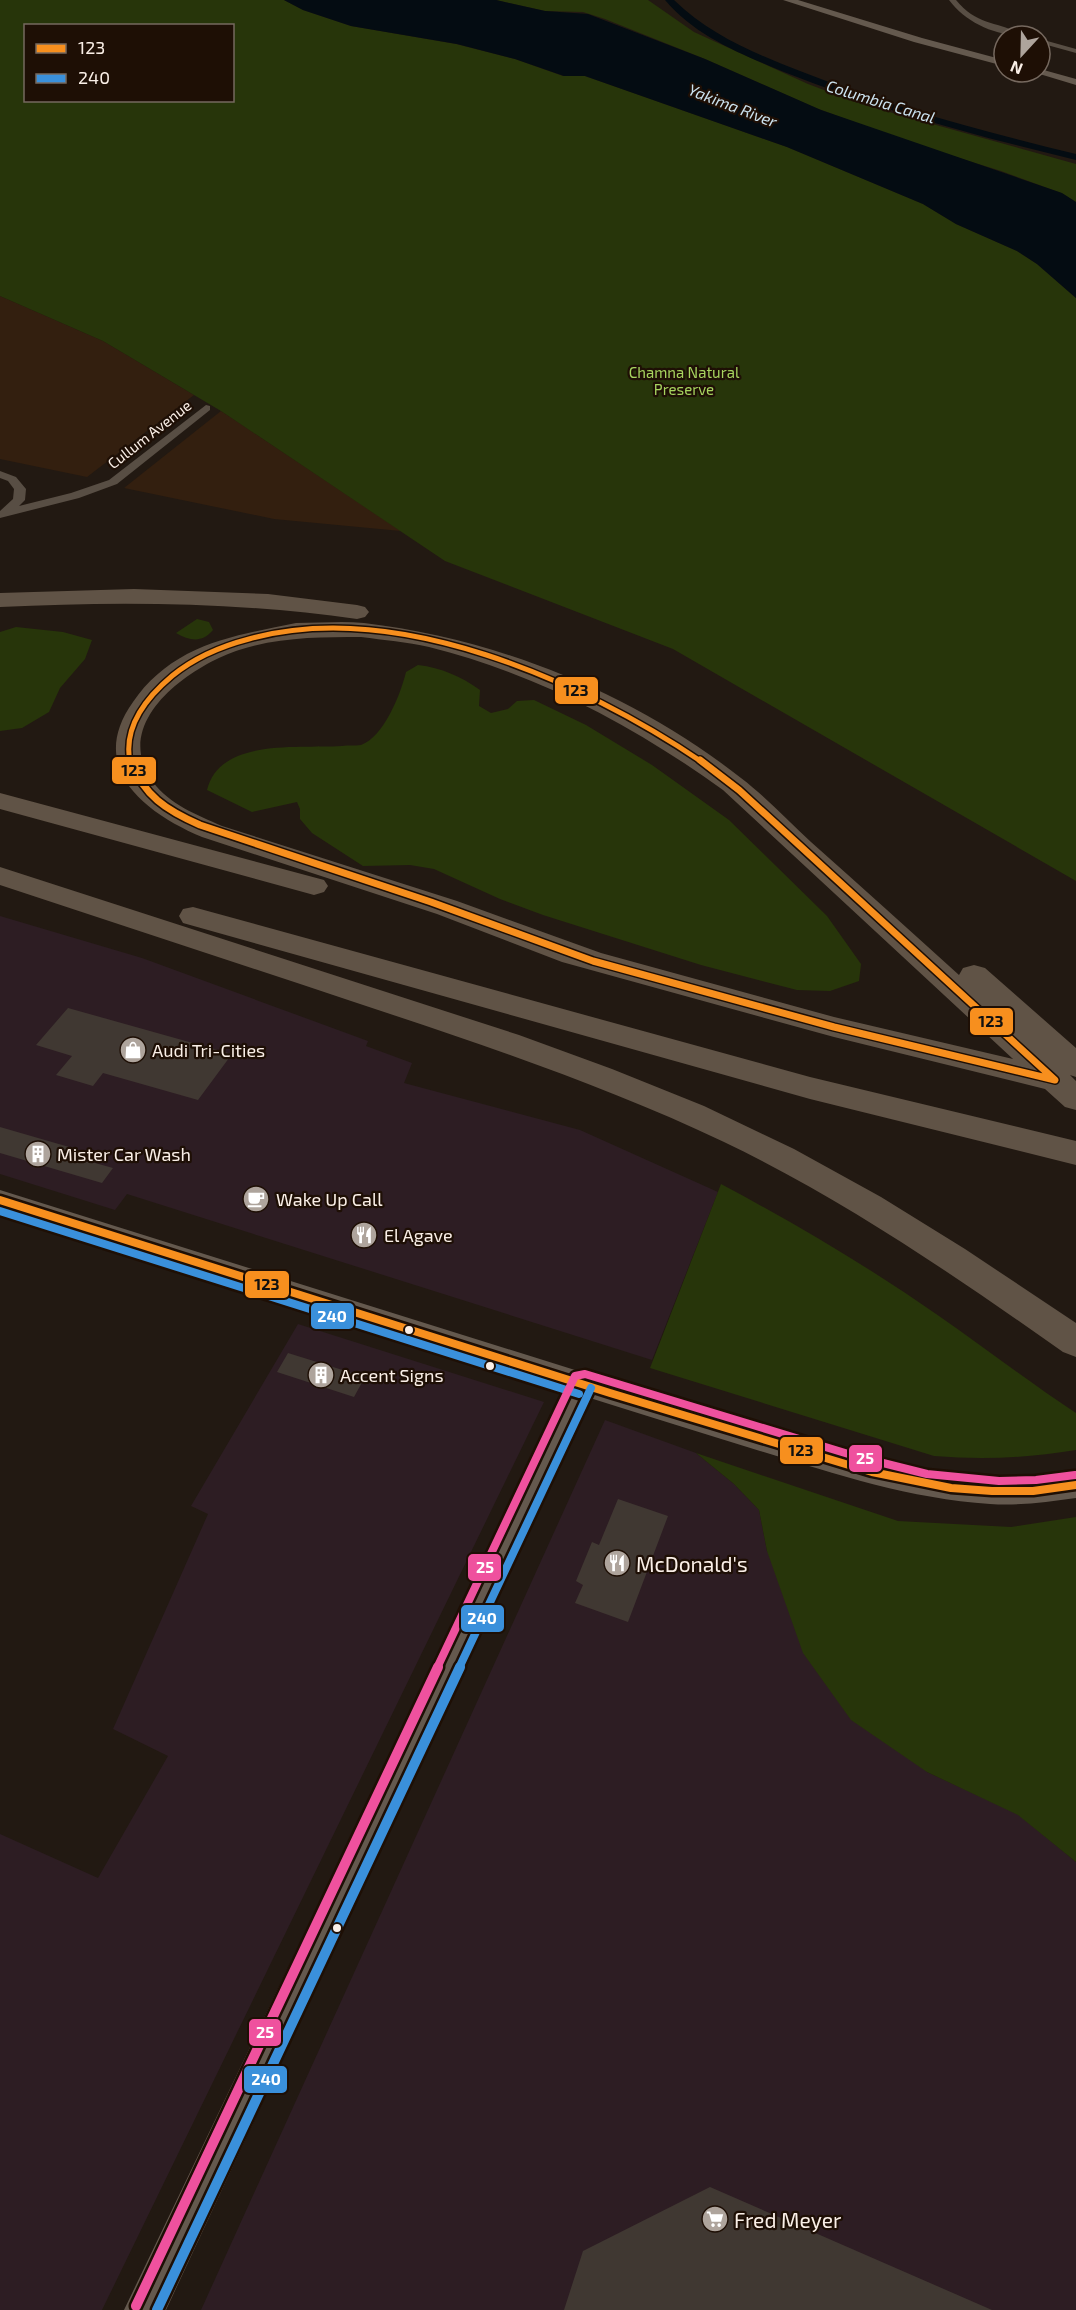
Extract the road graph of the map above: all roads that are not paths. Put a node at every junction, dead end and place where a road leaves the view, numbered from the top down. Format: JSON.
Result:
{"nodes":[{"id":1,"x":788,"y":0,"type":"edge"},
{"id":2,"x":952,"y":0,"type":"edge"},
{"id":3,"x":992,"y":26,"type":"edge"},
{"id":4,"x":1052,"y":44,"type":"edge"},
{"id":5,"x":1076,"y":51,"type":"edge"},
{"id":6,"x":992,"y":60,"type":"edge"},
{"id":7,"x":1052,"y":76,"type":"edge"},
{"id":8,"x":1076,"y":82,"type":"edge"},
{"id":9,"x":206,"y":408,"type":"dead end"},
{"id":10,"x":0,"y":474,"type":"edge"},
{"id":11,"x":3,"y":515,"type":"edge"},
{"id":12,"x":0,"y":600,"type":"edge"},
{"id":13,"x":0,"y":801,"type":"edge"},
{"id":14,"x":0,"y":863,"type":"edge"},
{"id":15,"x":0,"y":876,"type":"edge"},
{"id":16,"x":593,"y":961,"type":"junction"},
{"id":17,"x":1076,"y":1066,"type":"edge"},
{"id":18,"x":1076,"y":1085,"type":"edge"},
{"id":19,"x":1076,"y":1099,"type":"edge"},
{"id":20,"x":1076,"y":1153,"type":"edge"},
{"id":21,"x":0,"y":1200,"type":"edge"},
{"id":22,"x":1074,"y":1341,"type":"edge"},
{"id":23,"x":582,"y":1384,"type":"junction"},
{"id":24,"x":1076,"y":1485,"type":"edge"},
{"id":25,"x":144,"y":2310,"type":"edge"}],
"edges":[{"from":1,"to":6,"type":"main road"},
{"from":2,"to":3,"type":"street"},
{"from":4,"to":5,"type":"street"},
{"from":7,"to":8,"type":"main road"},
{"from":9,"to":11,"type":"street","name":"Cullum Avenue"},
{"from":10,"to":11,"type":"street"},
{"from":12,"to":17,"type":"highway"},
{"from":13,"to":16,"type":"highway"},
{"from":14,"to":20,"type":"highway"},
{"from":15,"to":22,"type":"highway"},
{"from":16,"to":18,"type":"highway"},
{"from":16,"to":19,"type":"highway"},
{"from":21,"to":23,"type":"main road"},
{"from":23,"to":24,"type":"main road"},
{"from":23,"to":25,"type":"main road"}]}
